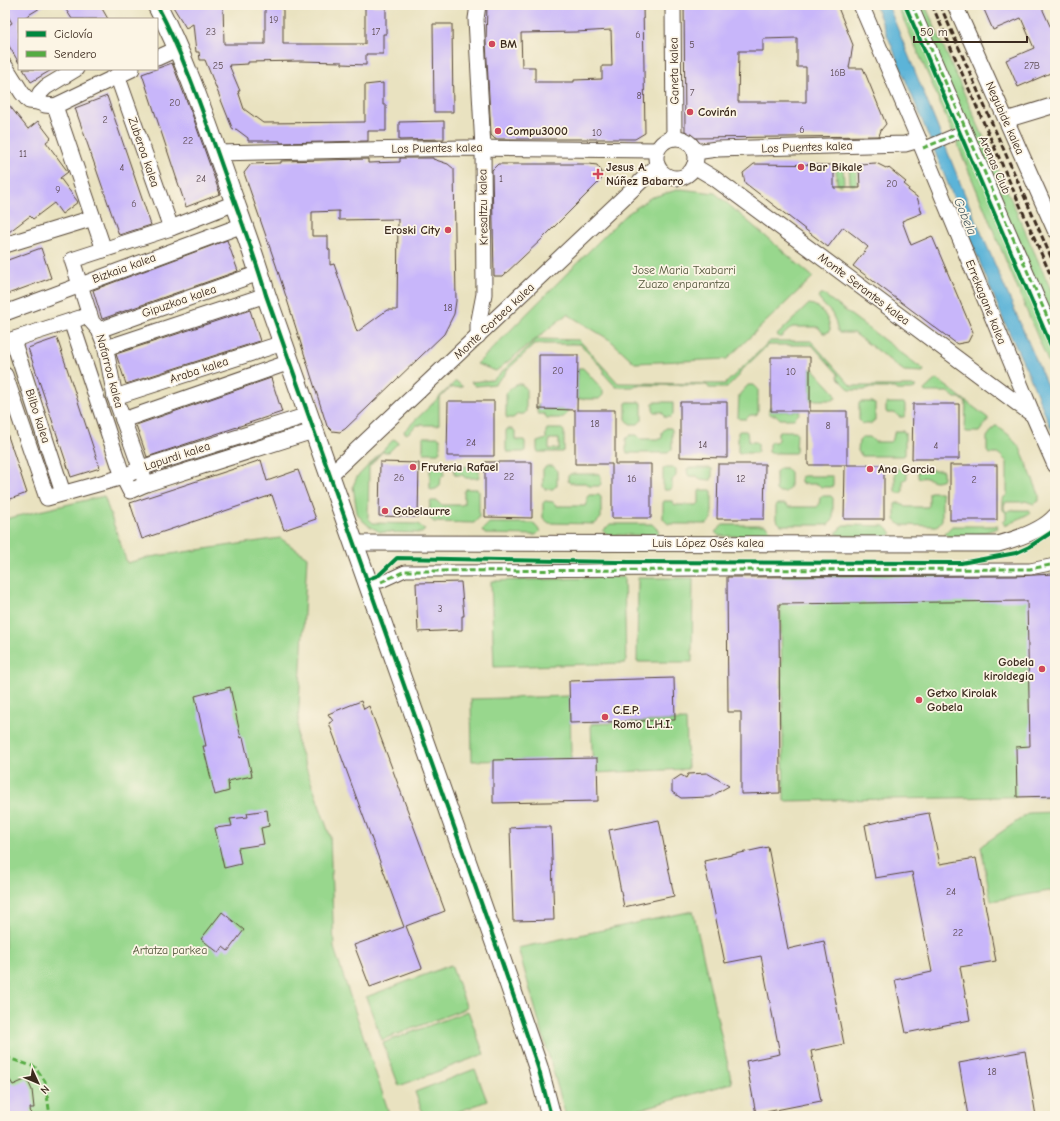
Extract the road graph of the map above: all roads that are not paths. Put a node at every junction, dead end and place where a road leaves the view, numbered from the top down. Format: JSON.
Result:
{"nodes":[{"id":1,"x":478,"y":5,"type":"edge"},
{"id":2,"x":673,"y":5,"type":"edge"},
{"id":3,"x":861,"y":5,"type":"edge"},
{"id":4,"x":912,"y":5,"type":"edge"},
{"id":5,"x":956,"y":5,"type":"edge"},
{"id":6,"x":159,"y":14,"type":"edge"},
{"id":7,"x":179,"y":48,"type":"junction"},
{"id":8,"x":158,"y":58,"type":"edge"},
{"id":9,"x":5,"y":66,"type":"edge"},
{"id":10,"x":74,"y":70,"type":"edge"},
{"id":11,"x":130,"y":70,"type":"edge"},
{"id":12,"x":117,"y":75,"type":"junction"},
{"id":13,"x":38,"y":102,"type":"junction"},
{"id":14,"x":55,"y":106,"type":"junction"},
{"id":15,"x":1055,"y":106,"type":"edge"},
{"id":16,"x":1006,"y":120,"type":"junction"},
{"id":17,"x":966,"y":130,"type":"junction"},
{"id":18,"x":674,"y":138,"type":"junction"},
{"id":19,"x":924,"y":144,"type":"junction"},
{"id":20,"x":483,"y":148,"type":"junction"},
{"id":21,"x":657,"y":150,"type":"junction"},
{"id":22,"x":218,"y":153,"type":"junction"},
{"id":23,"x":695,"y":159,"type":"junction"},
{"id":24,"x":657,"y":166,"type":"junction"},
{"id":25,"x":235,"y":203,"type":"junction"},
{"id":26,"x":93,"y":218,"type":"junction"},
{"id":27,"x":243,"y":225,"type":"junction"},
{"id":28,"x":171,"y":228,"type":"junction"},
{"id":29,"x":1055,"y":230,"type":"edge"},
{"id":30,"x":5,"y":245,"type":"edge"},
{"id":31,"x":104,"y":250,"type":"junction"},
{"id":32,"x":72,"y":260,"type":"joint"},
{"id":33,"x":259,"y":273,"type":"junction"},
{"id":34,"x":80,"y":284,"type":"junction"},
{"id":35,"x":266,"y":295,"type":"junction"},
{"id":36,"x":5,"y":313,"type":"edge"},
{"id":37,"x":90,"y":315,"type":"junction"},
{"id":38,"x":71,"y":321,"type":"junction"},
{"id":39,"x":100,"y":330,"type":"junction"},
{"id":40,"x":1055,"y":335,"type":"edge"},
{"id":41,"x":478,"y":336,"type":"junction"},
{"id":42,"x":9,"y":341,"type":"edge"},
{"id":43,"x":283,"y":343,"type":"junction"},
{"id":44,"x":106,"y":348,"type":"junction"},
{"id":45,"x":290,"y":362,"type":"junction"},
{"id":46,"x":5,"y":375,"type":"edge"},
{"id":47,"x":115,"y":397,"type":"junction"},
{"id":48,"x":1033,"y":416,"type":"junction"},
{"id":49,"x":123,"y":420,"type":"junction"},
{"id":50,"x":311,"y":423,"type":"junction"},
{"id":51,"x":1055,"y":465,"type":"edge"},
{"id":52,"x":141,"y":468,"type":"junction"},
{"id":53,"x":329,"y":476,"type":"junction"},
{"id":54,"x":123,"y":477,"type":"junction"},
{"id":55,"x":146,"y":484,"type":"junction"},
{"id":56,"x":130,"y":491,"type":"joint"},
{"id":57,"x":63,"y":493,"type":"junction"},
{"id":58,"x":47,"y":498,"type":"joint"},
{"id":59,"x":1055,"y":516,"type":"edge"},
{"id":60,"x":353,"y":543,"type":"junction"},
{"id":61,"x":1055,"y":564,"type":"edge"},
{"id":62,"x":380,"y":582,"type":"dead end"},
{"id":63,"x":538,"y":1067,"type":"junction"},
{"id":64,"x":543,"y":1116,"type":"edge"},
{"id":65,"x":551,"y":1116,"type":"edge"}],
"edges":[{"from":1,"to":20,"type":"street","name":"Kresaltzu kalea"},
{"from":2,"to":18,"type":"street","name":"Ganeta kalea"},
{"from":3,"to":19,"type":"street","name":"Errekagane kalea"},
{"from":4,"to":17,"type":"street","name":"Arenas Club"},
{"from":5,"to":16,"type":"street","name":"Negubide kalea"},
{"from":6,"to":7,"type":"street"},
{"from":7,"to":8,"type":"street"},
{"from":7,"to":22,"type":"street"},
{"from":9,"to":13,"type":"street"},
{"from":10,"to":13,"type":"street"},
{"from":11,"to":12,"type":"street"},
{"from":12,"to":14,"type":"street"},
{"from":12,"to":28,"type":"street","name":"Zuberoa kalea"},
{"from":13,"to":14,"type":"street"},
{"from":14,"to":26,"type":"street"},
{"from":15,"to":16,"type":"street"},
{"from":16,"to":29,"type":"street","name":"Negubide kalea"},
{"from":17,"to":19,"type":"street","name":"Los Puentes kalea"},
{"from":17,"to":40,"type":"street","name":"Arenas Club"},
{"from":18,"to":21,"type":"street"},
{"from":18,"to":23,"type":"street"},
{"from":19,"to":23,"type":"street","name":"Los Puentes kalea"},
{"from":19,"to":48,"type":"street","name":"Errekagane kalea"},
{"from":20,"to":21,"type":"street","name":"Los Puentes kalea"},
{"from":20,"to":22,"type":"street","name":"Los Puentes kalea"},
{"from":20,"to":41,"type":"street","name":"Kresaltzu kalea"},
{"from":21,"to":24,"type":"street"},
{"from":22,"to":25,"type":"street"},
{"from":23,"to":24,"type":"street"},
{"from":23,"to":48,"type":"street","name":"Monte Serantes kalea"},
{"from":24,"to":41,"type":"street","name":"Monte Gorbea kalea"},
{"from":25,"to":27,"type":"street"},
{"from":25,"to":28,"type":"street","name":"Bizkaia kalea"},
{"from":26,"to":30,"type":"street"},
{"from":26,"to":31,"type":"street"},
{"from":27,"to":33,"type":"street"},
{"from":27,"to":34,"type":"street","name":"Bizkaia kalea"},
{"from":28,"to":31,"type":"street","name":"Bizkaia kalea"},
{"from":31,"to":32,"type":"street","name":"Bizkaia kalea"},
{"from":32,"to":34,"type":"street","name":"Nafarroa kalea"},
{"from":33,"to":35,"type":"street"},
{"from":33,"to":39,"type":"street","name":"Gipuzkoa kalea"},
{"from":34,"to":36,"type":"street","name":"Bizkaia kalea"},
{"from":34,"to":37,"type":"street","name":"Nafarroa kalea"},
{"from":35,"to":43,"type":"street"},
{"from":35,"to":44,"type":"street","name":"Gipuzkoa kalea"},
{"from":37,"to":38,"type":"street"},
{"from":37,"to":39,"type":"street","name":"Nafarroa kalea"},
{"from":38,"to":42,"type":"street"},
{"from":38,"to":54,"type":"street","name":"Nafarroa kalea"},
{"from":39,"to":44,"type":"street","name":"Nafarroa kalea"},
{"from":41,"to":53,"type":"street","name":"Monte Gorbea kalea"},
{"from":42,"to":57,"type":"street","name":"Bilbo kalea"},
{"from":43,"to":45,"type":"street"},
{"from":43,"to":47,"type":"street","name":"Araba kalea"},
{"from":44,"to":47,"type":"street","name":"Nafarroa kalea"},
{"from":45,"to":49,"type":"street","name":"Araba kalea"},
{"from":45,"to":50,"type":"street"},
{"from":46,"to":58,"type":"street","name":"Bilbo kalea"},
{"from":47,"to":49,"type":"street","name":"Nafarroa kalea"},
{"from":48,"to":51,"type":"street","name":"Errekagane kalea"},
{"from":49,"to":52,"type":"street","name":"Nafarroa kalea"},
{"from":50,"to":52,"type":"street","name":"Lapurdi kalea"},
{"from":50,"to":53,"type":"street"},
{"from":50,"to":55,"type":"street","name":"Lapurdi kalea"},
{"from":52,"to":54,"type":"street","name":"Lapurdi kalea"},
{"from":52,"to":55,"type":"street","name":"Nafarroa kalea"},
{"from":53,"to":60,"type":"street"},
{"from":54,"to":56,"type":"street","name":"Nafarroa kalea"},
{"from":54,"to":57,"type":"street","name":"Lapurdi kalea"},
{"from":55,"to":56,"type":"street","name":"Lapurdi kalea"},
{"from":57,"to":58,"type":"street","name":"Lapurdi kalea"},
{"from":59,"to":60,"type":"street","name":"Luis López Osés kalea"},
{"from":60,"to":63,"type":"street"},
{"from":61,"to":62,"type":"street"},
{"from":63,"to":64,"type":"street"},
{"from":63,"to":65,"type":"street"}]}
